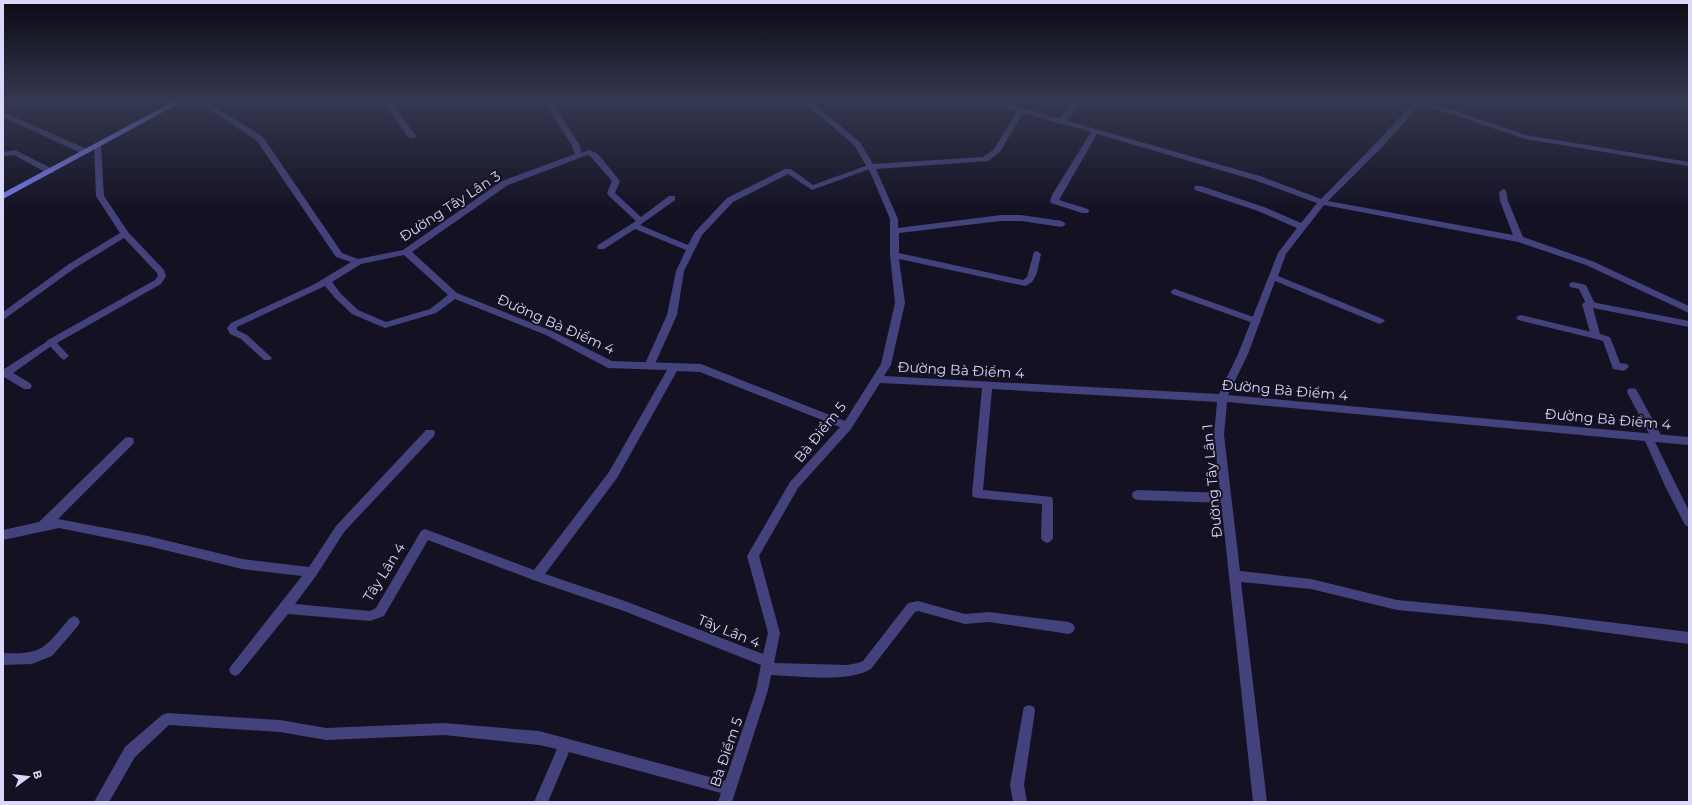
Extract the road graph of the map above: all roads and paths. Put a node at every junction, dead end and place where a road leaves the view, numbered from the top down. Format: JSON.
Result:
{"nodes":[{"id":1,"x":52,"y":137,"type":"edge"},
{"id":2,"x":114,"y":137,"type":"edge"},
{"id":3,"x":256,"y":137,"type":"edge"},
{"id":4,"x":570,"y":137,"type":"edge"},
{"id":5,"x":848,"y":137,"type":"edge"},
{"id":6,"x":1005,"y":137,"type":"edge"},
{"id":7,"x":1092,"y":137,"type":"edge"},
{"id":8,"x":1111,"y":137,"type":"edge"},
{"id":9,"x":1386,"y":137,"type":"edge"},
{"id":10,"x":1524,"y":137,"type":"edge"},
{"id":11,"x":97,"y":146,"type":"junction"},
{"id":12,"x":86,"y":152,"type":"junction"},
{"id":13,"x":3,"y":154,"type":"edge"},
{"id":14,"x":579,"y":155,"type":"junction"},
{"id":15,"x":1689,"y":164,"type":"edge"},
{"id":16,"x":870,"y":167,"type":"junction"},
{"id":17,"x":50,"y":171,"type":"junction"},
{"id":18,"x":1198,"y":188,"type":"dead end"},
{"id":19,"x":1503,"y":192,"type":"dead end"},
{"id":20,"x":3,"y":196,"type":"edge"},
{"id":21,"x":672,"y":198,"type":"dead end"},
{"id":22,"x":1322,"y":202,"type":"junction"},
{"id":23,"x":1085,"y":211,"type":"dead end"},
{"id":24,"x":641,"y":221,"type":"junction"},
{"id":25,"x":1062,"y":224,"type":"dead end"},
{"id":26,"x":634,"y":226,"type":"junction"},
{"id":27,"x":1302,"y":227,"type":"junction"},
{"id":28,"x":894,"y":231,"type":"junction"},
{"id":29,"x":125,"y":234,"type":"junction"},
{"id":30,"x":1519,"y":239,"type":"junction"},
{"id":31,"x":602,"y":247,"type":"dead end"},
{"id":32,"x":690,"y":249,"type":"junction"},
{"id":33,"x":406,"y":252,"type":"junction"},
{"id":34,"x":1037,"y":254,"type":"dead end"},
{"id":35,"x":894,"y":255,"type":"junction"},
{"id":36,"x":358,"y":262,"type":"junction"},
{"id":37,"x":1273,"y":277,"type":"junction"},
{"id":38,"x":326,"y":281,"type":"junction"},
{"id":39,"x":1573,"y":285,"type":"dead end"},
{"id":40,"x":1174,"y":292,"type":"dead end"},
{"id":41,"x":454,"y":295,"type":"junction"},
{"id":42,"x":1590,"y":304,"type":"junction"},
{"id":43,"x":1689,"y":310,"type":"edge"},
{"id":44,"x":3,"y":317,"type":"edge"},
{"id":45,"x":1521,"y":318,"type":"dead end"},
{"id":46,"x":1380,"y":320,"type":"dead end"},
{"id":47,"x":1256,"y":321,"type":"junction"},
{"id":48,"x":1689,"y":324,"type":"edge"},
{"id":49,"x":1596,"y":336,"type":"junction"},
{"id":50,"x":51,"y":342,"type":"junction"},
{"id":51,"x":64,"y":356,"type":"dead end"},
{"id":52,"x":267,"y":358,"type":"dead end"},
{"id":53,"x":648,"y":366,"type":"junction"},
{"id":54,"x":674,"y":367,"type":"junction"},
{"id":55,"x":1624,"y":367,"type":"dead end"},
{"id":56,"x":877,"y":379,"type":"junction"},
{"id":57,"x":27,"y":386,"type":"dead end"},
{"id":58,"x":987,"y":386,"type":"junction"},
{"id":59,"x":1632,"y":392,"type":"dead end"},
{"id":60,"x":1222,"y":398,"type":"junction"},
{"id":61,"x":847,"y":426,"type":"junction"},
{"id":62,"x":430,"y":433,"type":"dead end"},
{"id":63,"x":1653,"y":437,"type":"junction"},
{"id":64,"x":129,"y":441,"type":"dead end"},
{"id":65,"x":1689,"y":442,"type":"edge"},
{"id":66,"x":1137,"y":495,"type":"dead end"},
{"id":67,"x":1226,"y":498,"type":"junction"},
{"id":68,"x":1689,"y":522,"type":"edge"},
{"id":69,"x":42,"y":527,"type":"junction"},
{"id":70,"x":3,"y":535,"type":"edge"},
{"id":71,"x":1047,"y":538,"type":"dead end"},
{"id":72,"x":312,"y":572,"type":"junction"},
{"id":73,"x":536,"y":576,"type":"junction"},
{"id":74,"x":1234,"y":576,"type":"junction"},
{"id":75,"x":285,"y":608,"type":"junction"},
{"id":76,"x":74,"y":622,"type":"dead end"},
{"id":77,"x":1069,"y":628,"type":"dead end"},
{"id":78,"x":1689,"y":638,"type":"edge"},
{"id":79,"x":3,"y":659,"type":"edge"},
{"id":80,"x":768,"y":666,"type":"junction"},
{"id":81,"x":235,"y":670,"type":"dead end"},
{"id":82,"x":1029,"y":711,"type":"dead end"},
{"id":83,"x":565,"y":745,"type":"junction"},
{"id":84,"x":728,"y":788,"type":"junction"},
{"id":85,"x":101,"y":802,"type":"edge"},
{"id":86,"x":541,"y":802,"type":"edge"},
{"id":87,"x":724,"y":802,"type":"edge"},
{"id":88,"x":1020,"y":802,"type":"edge"},
{"id":89,"x":1260,"y":802,"type":"edge"}],
"edges":[{"from":1,"to":12,"type":"street"},
{"from":2,"to":11,"type":"main road"},
{"from":3,"to":36,"type":"street"},
{"from":4,"to":14,"type":"street"},
{"from":5,"to":16,"type":"street","name":"Bà Điểm 5"},
{"from":6,"to":16,"type":"street"},
{"from":7,"to":23,"type":"street"},
{"from":8,"to":22,"type":"street"},
{"from":9,"to":22,"type":"street","name":"Đường Tây Lân 1"},
{"from":10,"to":15,"type":"street"},
{"from":11,"to":12,"type":"main road"},
{"from":11,"to":29,"type":"street"},
{"from":12,"to":17,"type":"main road"},
{"from":13,"to":17,"type":"street"},
{"from":14,"to":24,"type":"street"},
{"from":14,"to":33,"type":"street","name":"Đường Tây Lân 3"},
{"from":16,"to":28,"type":"street","name":"Bà Điểm 5"},
{"from":16,"to":32,"type":"street"},
{"from":17,"to":20,"type":"main road"},
{"from":18,"to":27,"type":"street"},
{"from":19,"to":30,"type":"street"},
{"from":21,"to":24,"type":"street"},
{"from":22,"to":27,"type":"street","name":"Đường Tây Lân 1"},
{"from":22,"to":30,"type":"street"},
{"from":24,"to":26,"type":"street"},
{"from":25,"to":28,"type":"street"},
{"from":26,"to":31,"type":"street"},
{"from":26,"to":32,"type":"street"},
{"from":27,"to":37,"type":"street","name":"Đường Tây Lân 1"},
{"from":28,"to":35,"type":"street","name":"Bà Điểm 5"},
{"from":29,"to":44,"type":"street"},
{"from":29,"to":50,"type":"street"},
{"from":30,"to":43,"type":"street"},
{"from":32,"to":53,"type":"street"},
{"from":33,"to":36,"type":"street","name":"Đường Tây Lân 3"},
{"from":33,"to":41,"type":"street","name":"Đường Bà Điểm 4"},
{"from":34,"to":35,"type":"street"},
{"from":35,"to":56,"type":"street","name":"Bà Điểm 5"},
{"from":36,"to":38,"type":"street"},
{"from":37,"to":46,"type":"street"},
{"from":37,"to":47,"type":"street","name":"Đường Tây Lân 1"},
{"from":38,"to":41,"type":"street"},
{"from":38,"to":52,"type":"street"},
{"from":39,"to":42,"type":"street"},
{"from":40,"to":47,"type":"street"},
{"from":41,"to":53,"type":"street","name":"Đường Bà Điểm 4"},
{"from":42,"to":48,"type":"street"},
{"from":42,"to":49,"type":"street"},
{"from":45,"to":49,"type":"street"},
{"from":47,"to":60,"type":"street","name":"Đường Tây Lân 1"},
{"from":49,"to":55,"type":"street"},
{"from":50,"to":51,"type":"street"},
{"from":50,"to":57,"type":"street"},
{"from":53,"to":54,"type":"street","name":"Đường Bà Điểm 4"},
{"from":54,"to":61,"type":"street","name":"Đường Bà Điểm 4"},
{"from":54,"to":73,"type":"street"},
{"from":56,"to":58,"type":"street","name":"Đường Bà Điểm 4"},
{"from":56,"to":61,"type":"street","name":"Bà Điểm 5"},
{"from":58,"to":60,"type":"street","name":"Đường Bà Điểm 4"},
{"from":58,"to":71,"type":"street"},
{"from":59,"to":63,"type":"street"},
{"from":60,"to":63,"type":"street","name":"Đường Bà Điểm 4"},
{"from":60,"to":67,"type":"street","name":"Đường Tây Lân 1"},
{"from":61,"to":80,"type":"street","name":"Bà Điểm 5"},
{"from":62,"to":72,"type":"street"},
{"from":63,"to":65,"type":"street","name":"Đường Bà Điểm 4"},
{"from":63,"to":68,"type":"street"},
{"from":64,"to":69,"type":"street"},
{"from":66,"to":67,"type":"street"},
{"from":67,"to":74,"type":"street","name":"Đường Tây Lân 1"},
{"from":69,"to":70,"type":"street"},
{"from":69,"to":72,"type":"street"},
{"from":72,"to":75,"type":"street"},
{"from":73,"to":75,"type":"street","name":"Tây Lân 4"},
{"from":73,"to":80,"type":"street","name":"Tây Lân 4"},
{"from":74,"to":78,"type":"street"},
{"from":74,"to":89,"type":"street","name":"Đường Tây Lân 1"},
{"from":75,"to":81,"type":"street"},
{"from":76,"to":79,"type":"street"},
{"from":77,"to":80,"type":"street","name":"Tây Lân 4"},
{"from":80,"to":84,"type":"street","name":"Bà Điểm 5"},
{"from":82,"to":88,"type":"street"},
{"from":83,"to":84,"type":"street"},
{"from":83,"to":85,"type":"street"},
{"from":83,"to":86,"type":"street"},
{"from":84,"to":87,"type":"street","name":"Bà Điểm 5"}]}
